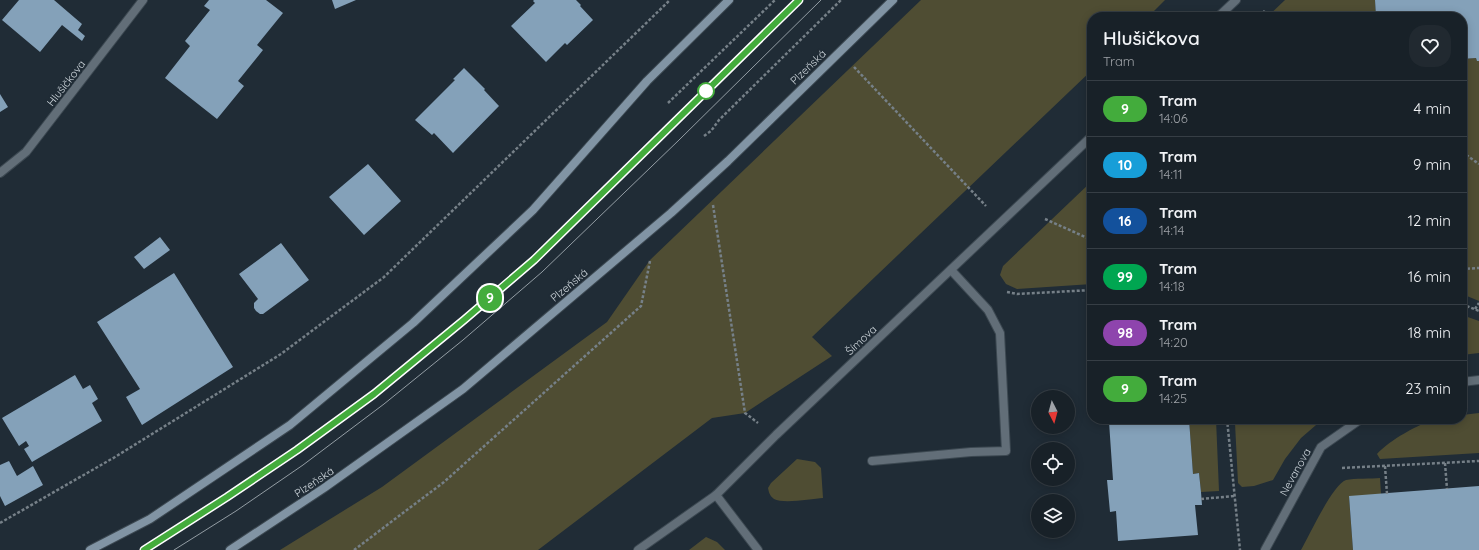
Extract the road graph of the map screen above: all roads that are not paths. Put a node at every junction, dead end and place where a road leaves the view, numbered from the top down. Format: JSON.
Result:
{"nodes":[{"id":1,"x":143,"y":0,"type":"edge"},
{"id":2,"x":729,"y":0,"type":"edge"},
{"id":3,"x":893,"y":0,"type":"edge"},
{"id":4,"x":1236,"y":0,"type":"edge"},
{"id":5,"x":1223,"y":12,"type":"edge"},
{"id":6,"x":1087,"y":141,"type":"edge"},
{"id":7,"x":0,"y":173,"type":"edge"},
{"id":8,"x":950,"y":270,"type":"junction"},
{"id":9,"x":1479,"y":380,"type":"edge"},
{"id":10,"x":1467,"y":381,"type":"edge"},
{"id":11,"x":1354,"y":424,"type":"edge"},
{"id":12,"x":872,"y":461,"type":"dead end"},
{"id":13,"x":716,"y":495,"type":"junction"},
{"id":14,"x":90,"y":550,"type":"edge"},
{"id":15,"x":230,"y":550,"type":"edge"},
{"id":16,"x":638,"y":550,"type":"edge"},
{"id":17,"x":758,"y":550,"type":"edge"},
{"id":18,"x":1264,"y":550,"type":"edge"}],
"edges":[{"from":1,"to":7,"type":"street","name":"Hlušičkova"},
{"from":2,"to":14,"type":"main road"},
{"from":3,"to":15,"type":"main road","name":"Plzeňská"},
{"from":4,"to":5,"type":"street"},
{"from":6,"to":8,"type":"street","name":"Šímova"},
{"from":8,"to":12,"type":"street"},
{"from":8,"to":13,"type":"street","name":"Šímova"},
{"from":9,"to":10,"type":"street"},
{"from":11,"to":18,"type":"street","name":"Nevanova"},
{"from":13,"to":16,"type":"street","name":"Šímova"},
{"from":13,"to":17,"type":"street"}]}
